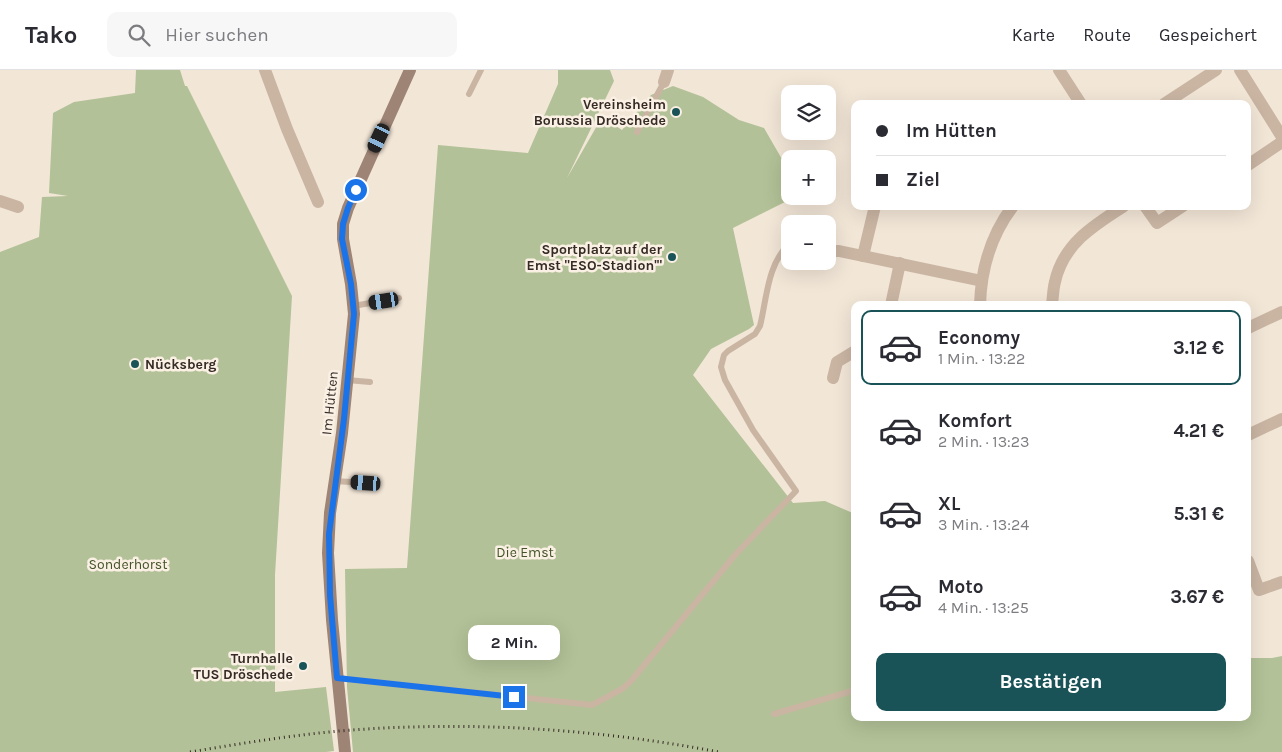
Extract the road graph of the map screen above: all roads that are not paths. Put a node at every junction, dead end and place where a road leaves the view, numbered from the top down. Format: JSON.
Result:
{"nodes":[{"id":1,"x":265,"y":70,"type":"edge"},
{"id":2,"x":410,"y":70,"type":"edge"},
{"id":3,"x":481,"y":70,"type":"edge"},
{"id":4,"x":1059,"y":70,"type":"edge"},
{"id":5,"x":1216,"y":70,"type":"edge"},
{"id":6,"x":1240,"y":70,"type":"edge"},
{"id":7,"x":666,"y":76,"type":"edge"},
{"id":8,"x":469,"y":94,"type":"dead end"},
{"id":9,"x":1078,"y":100,"type":"edge"},
{"id":10,"x":1170,"y":100,"type":"edge"},
{"id":11,"x":637,"y":132,"type":"dead end"},
{"id":12,"x":1282,"y":137,"type":"edge"},
{"id":13,"x":1282,"y":142,"type":"edge"},
{"id":14,"x":1251,"y":163,"type":"edge"},
{"id":15,"x":0,"y":200,"type":"edge"},
{"id":16,"x":318,"y":202,"type":"dead end"},
{"id":17,"x":18,"y":207,"type":"dead end"},
{"id":18,"x":874,"y":210,"type":"edge"},
{"id":19,"x":1010,"y":210,"type":"edge"},
{"id":20,"x":1118,"y":210,"type":"edge"},
{"id":21,"x":1148,"y":210,"type":"edge"},
{"id":22,"x":1177,"y":210,"type":"edge"},
{"id":23,"x":836,"y":251,"type":"edge"},
{"id":24,"x":781,"y":254,"type":"edge"},
{"id":25,"x":863,"y":256,"type":"junction"},
{"id":26,"x":900,"y":263,"type":"junction"},
{"id":27,"x":982,"y":281,"type":"junction"},
{"id":28,"x":399,"y":298,"type":"dead end"},
{"id":29,"x":892,"y":301,"type":"edge"},
{"id":30,"x":980,"y":301,"type":"edge"},
{"id":31,"x":1052,"y":301,"type":"edge"},
{"id":32,"x":353,"y":306,"type":"junction"},
{"id":33,"x":1282,"y":312,"type":"edge"},
{"id":34,"x":1251,"y":327,"type":"edge"},
{"id":35,"x":851,"y":353,"type":"edge"},
{"id":36,"x":833,"y":378,"type":"dead end"},
{"id":37,"x":347,"y":380,"type":"junction"},
{"id":38,"x":370,"y":382,"type":"dead end"},
{"id":39,"x":1282,"y":419,"type":"edge"},
{"id":40,"x":1251,"y":434,"type":"edge"},
{"id":41,"x":335,"y":481,"type":"junction"},
{"id":42,"x":366,"y":483,"type":"dead end"},
{"id":43,"x":1251,"y":580,"type":"edge"},
{"id":44,"x":1282,"y":582,"type":"edge"},
{"id":45,"x":1253,"y":592,"type":"edge"},
{"id":46,"x":337,"y":678,"type":"junction"},
{"id":47,"x":851,"y":691,"type":"edge"},
{"id":48,"x":774,"y":714,"type":"dead end"},
{"id":49,"x":344,"y":752,"type":"edge"}],
"edges":[{"from":1,"to":16,"type":"street"},
{"from":2,"to":32,"type":"street","name":"Im Hütten"},
{"from":3,"to":8,"type":"lane"},
{"from":4,"to":9,"type":"street"},
{"from":5,"to":10,"type":"street"},
{"from":6,"to":12,"type":"street"},
{"from":7,"to":11,"type":"lane"},
{"from":13,"to":14,"type":"street"},
{"from":15,"to":17,"type":"street"},
{"from":18,"to":25,"type":"street"},
{"from":19,"to":27,"type":"street"},
{"from":20,"to":31,"type":"street"},
{"from":21,"to":22,"type":"street"},
{"from":23,"to":25,"type":"street"},
{"from":24,"to":46,"type":"lane"},
{"from":25,"to":26,"type":"street"},
{"from":26,"to":27,"type":"street"},
{"from":26,"to":29,"type":"street"},
{"from":27,"to":30,"type":"street"},
{"from":28,"to":32,"type":"lane"},
{"from":32,"to":37,"type":"street","name":"Im Hütten"},
{"from":33,"to":34,"type":"street"},
{"from":35,"to":36,"type":"street"},
{"from":37,"to":38,"type":"lane"},
{"from":37,"to":41,"type":"street","name":"Im Hütten"},
{"from":39,"to":40,"type":"street"},
{"from":41,"to":42,"type":"lane"},
{"from":41,"to":46,"type":"street","name":"Im Hütten"},
{"from":43,"to":45,"type":"street"},
{"from":44,"to":45,"type":"street"},
{"from":46,"to":49,"type":"street","name":"Im Hütten"},
{"from":47,"to":48,"type":"lane"}]}
